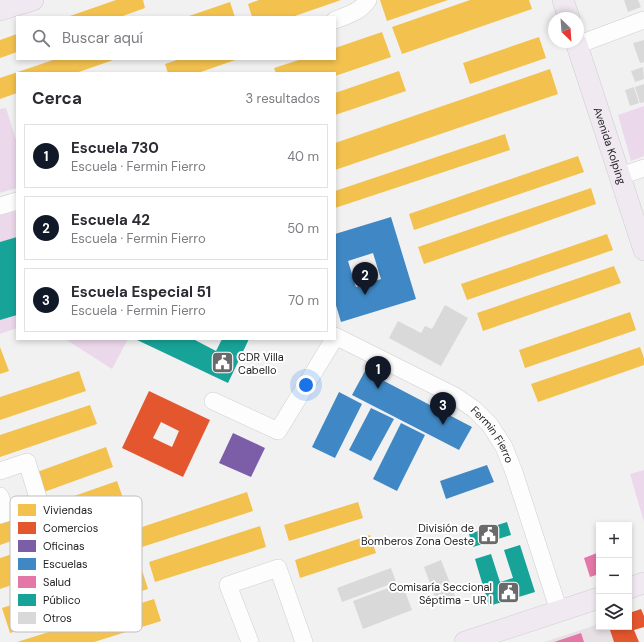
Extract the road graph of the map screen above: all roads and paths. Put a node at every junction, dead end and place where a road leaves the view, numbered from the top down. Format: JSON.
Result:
{"nodes":[{"id":1,"x":33,"y":0,"type":"edge"},
{"id":2,"x":368,"y":0,"type":"edge"},
{"id":3,"x":563,"y":0,"type":"edge"},
{"id":4,"x":0,"y":10,"type":"edge"},
{"id":5,"x":567,"y":12,"type":"edge"},
{"id":6,"x":336,"y":20,"type":"edge"},
{"id":7,"x":644,"y":20,"type":"edge"},
{"id":8,"x":584,"y":41,"type":"edge"},
{"id":9,"x":578,"y":48,"type":"edge"},
{"id":10,"x":644,"y":168,"type":"edge"},
{"id":11,"x":620,"y":176,"type":"junction"},
{"id":12,"x":16,"y":201,"type":"edge"},
{"id":13,"x":0,"y":206,"type":"edge"},
{"id":14,"x":644,"y":250,"type":"edge"},
{"id":15,"x":336,"y":337,"type":"edge"},
{"id":16,"x":333,"y":340,"type":"edge"},
{"id":17,"x":213,"y":401,"type":"dead end"},
{"id":18,"x":0,"y":471,"type":"edge"},
{"id":19,"x":0,"y":496,"type":"edge"},
{"id":20,"x":38,"y":496,"type":"edge"},
{"id":21,"x":3,"y":514,"type":"edge"},
{"id":22,"x":644,"y":583,"type":"edge"},
{"id":23,"x":632,"y":587,"type":"edge"},
{"id":24,"x":596,"y":599,"type":"edge"},
{"id":25,"x":559,"y":611,"type":"junction"},
{"id":26,"x":250,"y":642,"type":"edge"},
{"id":27,"x":303,"y":642,"type":"edge"},
{"id":28,"x":465,"y":642,"type":"edge"}],
"edges":[{"from":1,"to":4,"type":"main road"},
{"from":2,"to":6,"type":"street"},
{"from":3,"to":5,"type":"main road"},
{"from":7,"to":8,"type":"street"},
{"from":9,"to":11,"type":"main road","name":"Avenida Kolping"},
{"from":10,"to":11,"type":"street"},
{"from":11,"to":14,"type":"main road","name":"Avenida Kolping"},
{"from":12,"to":13,"type":"street"},
{"from":15,"to":25,"type":"street","name":"Fermin Fierro"},
{"from":16,"to":17,"type":"street"},
{"from":18,"to":20,"type":"street"},
{"from":19,"to":21,"type":"street"},
{"from":22,"to":23,"type":"main road"},
{"from":24,"to":25,"type":"main road"},
{"from":25,"to":28,"type":"main road"},
{"from":26,"to":27,"type":"street"}]}
